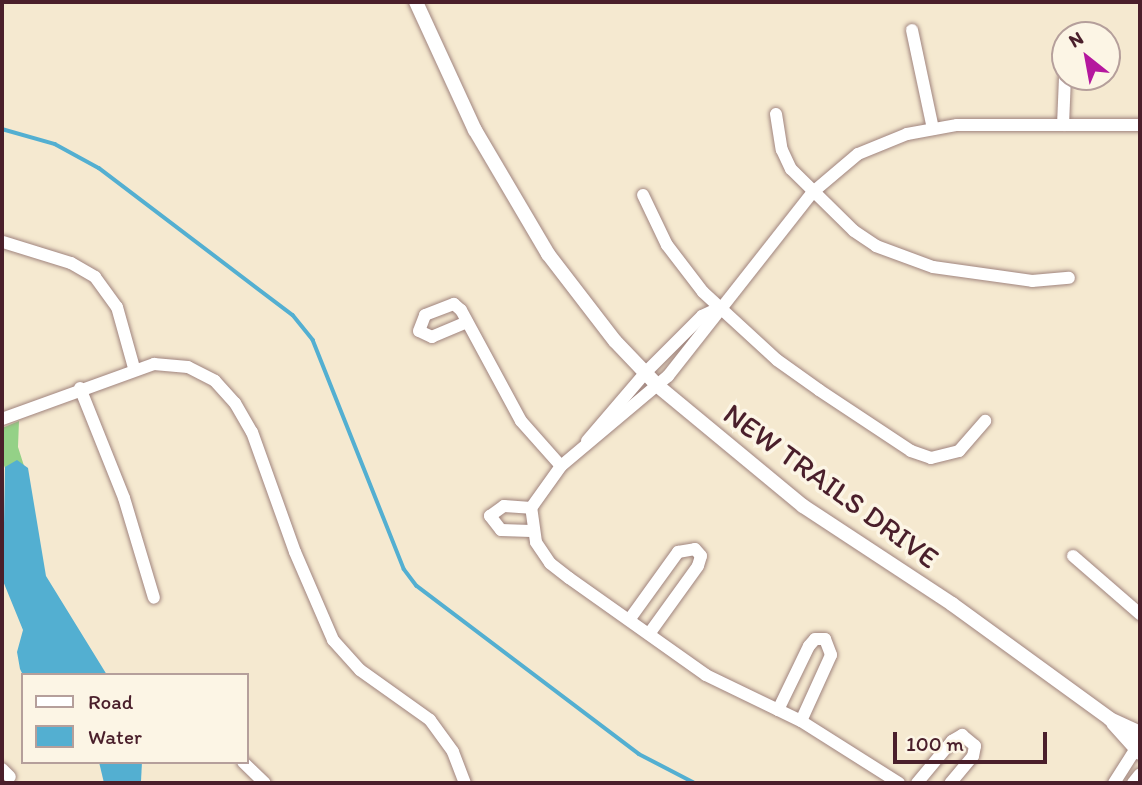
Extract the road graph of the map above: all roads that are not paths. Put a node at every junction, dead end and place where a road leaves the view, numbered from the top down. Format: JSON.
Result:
{"nodes":[{"id":1,"x":416,"y":2,"type":"edge"},
{"id":2,"x":912,"y":30,"type":"dead end"},
{"id":3,"x":1064,"y":91,"type":"edge"},
{"id":4,"x":776,"y":114,"type":"dead end"},
{"id":5,"x":1063,"y":125,"type":"junction"},
{"id":6,"x":1140,"y":125,"type":"edge"},
{"id":7,"x":933,"y":129,"type":"junction"},
{"id":8,"x":813,"y":192,"type":"junction"},
{"id":9,"x":643,"y":195,"type":"dead end"},
{"id":10,"x":3,"y":242,"type":"edge"},
{"id":11,"x":1069,"y":278,"type":"dead end"},
{"id":12,"x":719,"y":308,"type":"junction"},
{"id":13,"x":467,"y":321,"type":"dead end"},
{"id":14,"x":134,"y":368,"type":"junction"},
{"id":15,"x":645,"y":373,"type":"junction"},
{"id":16,"x":658,"y":386,"type":"junction"},
{"id":17,"x":80,"y":388,"type":"junction"},
{"id":18,"x":2,"y":419,"type":"edge"},
{"id":19,"x":985,"y":421,"type":"dead end"},
{"id":20,"x":586,"y":443,"type":"junction"},
{"id":21,"x":561,"y":467,"type":"junction"},
{"id":22,"x":531,"y":508,"type":"junction"},
{"id":23,"x":531,"y":531,"type":"junction"},
{"id":24,"x":1073,"y":556,"type":"dead end"},
{"id":25,"x":154,"y":598,"type":"dead end"},
{"id":26,"x":1140,"y":614,"type":"edge"},
{"id":27,"x":629,"y":620,"type":"junction"},
{"id":28,"x":649,"y":634,"type":"junction"},
{"id":29,"x":778,"y":710,"type":"junction"},
{"id":30,"x":1110,"y":719,"type":"junction"},
{"id":31,"x":801,"y":721,"type":"junction"},
{"id":32,"x":1140,"y":733,"type":"edge"},
{"id":33,"x":1139,"y":748,"type":"edge"},
{"id":34,"x":245,"y":764,"type":"edge"},
{"id":35,"x":1140,"y":774,"type":"edge"},
{"id":36,"x":265,"y":783,"type":"edge"},
{"id":37,"x":465,"y":783,"type":"edge"},
{"id":38,"x":899,"y":783,"type":"edge"},
{"id":39,"x":917,"y":783,"type":"edge"},
{"id":40,"x":950,"y":783,"type":"edge"},
{"id":41,"x":1114,"y":783,"type":"edge"},
{"id":42,"x":1133,"y":783,"type":"edge"}],
"edges":[{"from":1,"to":15,"type":"street","name":"NEW TRAILS DRIVE"},
{"from":2,"to":7,"type":"street"},
{"from":3,"to":5,"type":"street"},
{"from":4,"to":8,"type":"street"},
{"from":5,"to":6,"type":"street"},
{"from":5,"to":7,"type":"street"},
{"from":7,"to":8,"type":"street"},
{"from":8,"to":11,"type":"street"},
{"from":8,"to":12,"type":"street"},
{"from":9,"to":12,"type":"street"},
{"from":10,"to":14,"type":"street"},
{"from":12,"to":15,"type":"street"},
{"from":12,"to":16,"type":"street"},
{"from":12,"to":19,"type":"street"},
{"from":13,"to":21,"type":"street"},
{"from":14,"to":17,"type":"street"},
{"from":14,"to":37,"type":"street"},
{"from":15,"to":16,"type":"street","name":"NEW TRAILS DRIVE"},
{"from":15,"to":20,"type":"street"},
{"from":16,"to":20,"type":"street"},
{"from":16,"to":30,"type":"street","name":"NEW TRAILS DRIVE"},
{"from":17,"to":18,"type":"street"},
{"from":17,"to":25,"type":"street"},
{"from":20,"to":21,"type":"street"},
{"from":21,"to":22,"type":"street"},
{"from":22,"to":23,"type":"street"},
{"from":22,"to":23,"type":"street"},
{"from":23,"to":27,"type":"street"},
{"from":24,"to":26,"type":"street"},
{"from":27,"to":28,"type":"street"},
{"from":27,"to":28,"type":"street"},
{"from":28,"to":29,"type":"street"},
{"from":29,"to":31,"type":"street"},
{"from":29,"to":31,"type":"street"},
{"from":30,"to":32,"type":"street","name":"NEW TRAILS DRIVE"},
{"from":30,"to":33,"type":"street","name":"NEW TRAILS DRIVE"},
{"from":31,"to":38,"type":"street"},
{"from":33,"to":41,"type":"street"},
{"from":34,"to":36,"type":"street"},
{"from":35,"to":42,"type":"street"},
{"from":39,"to":40,"type":"street"}]}
